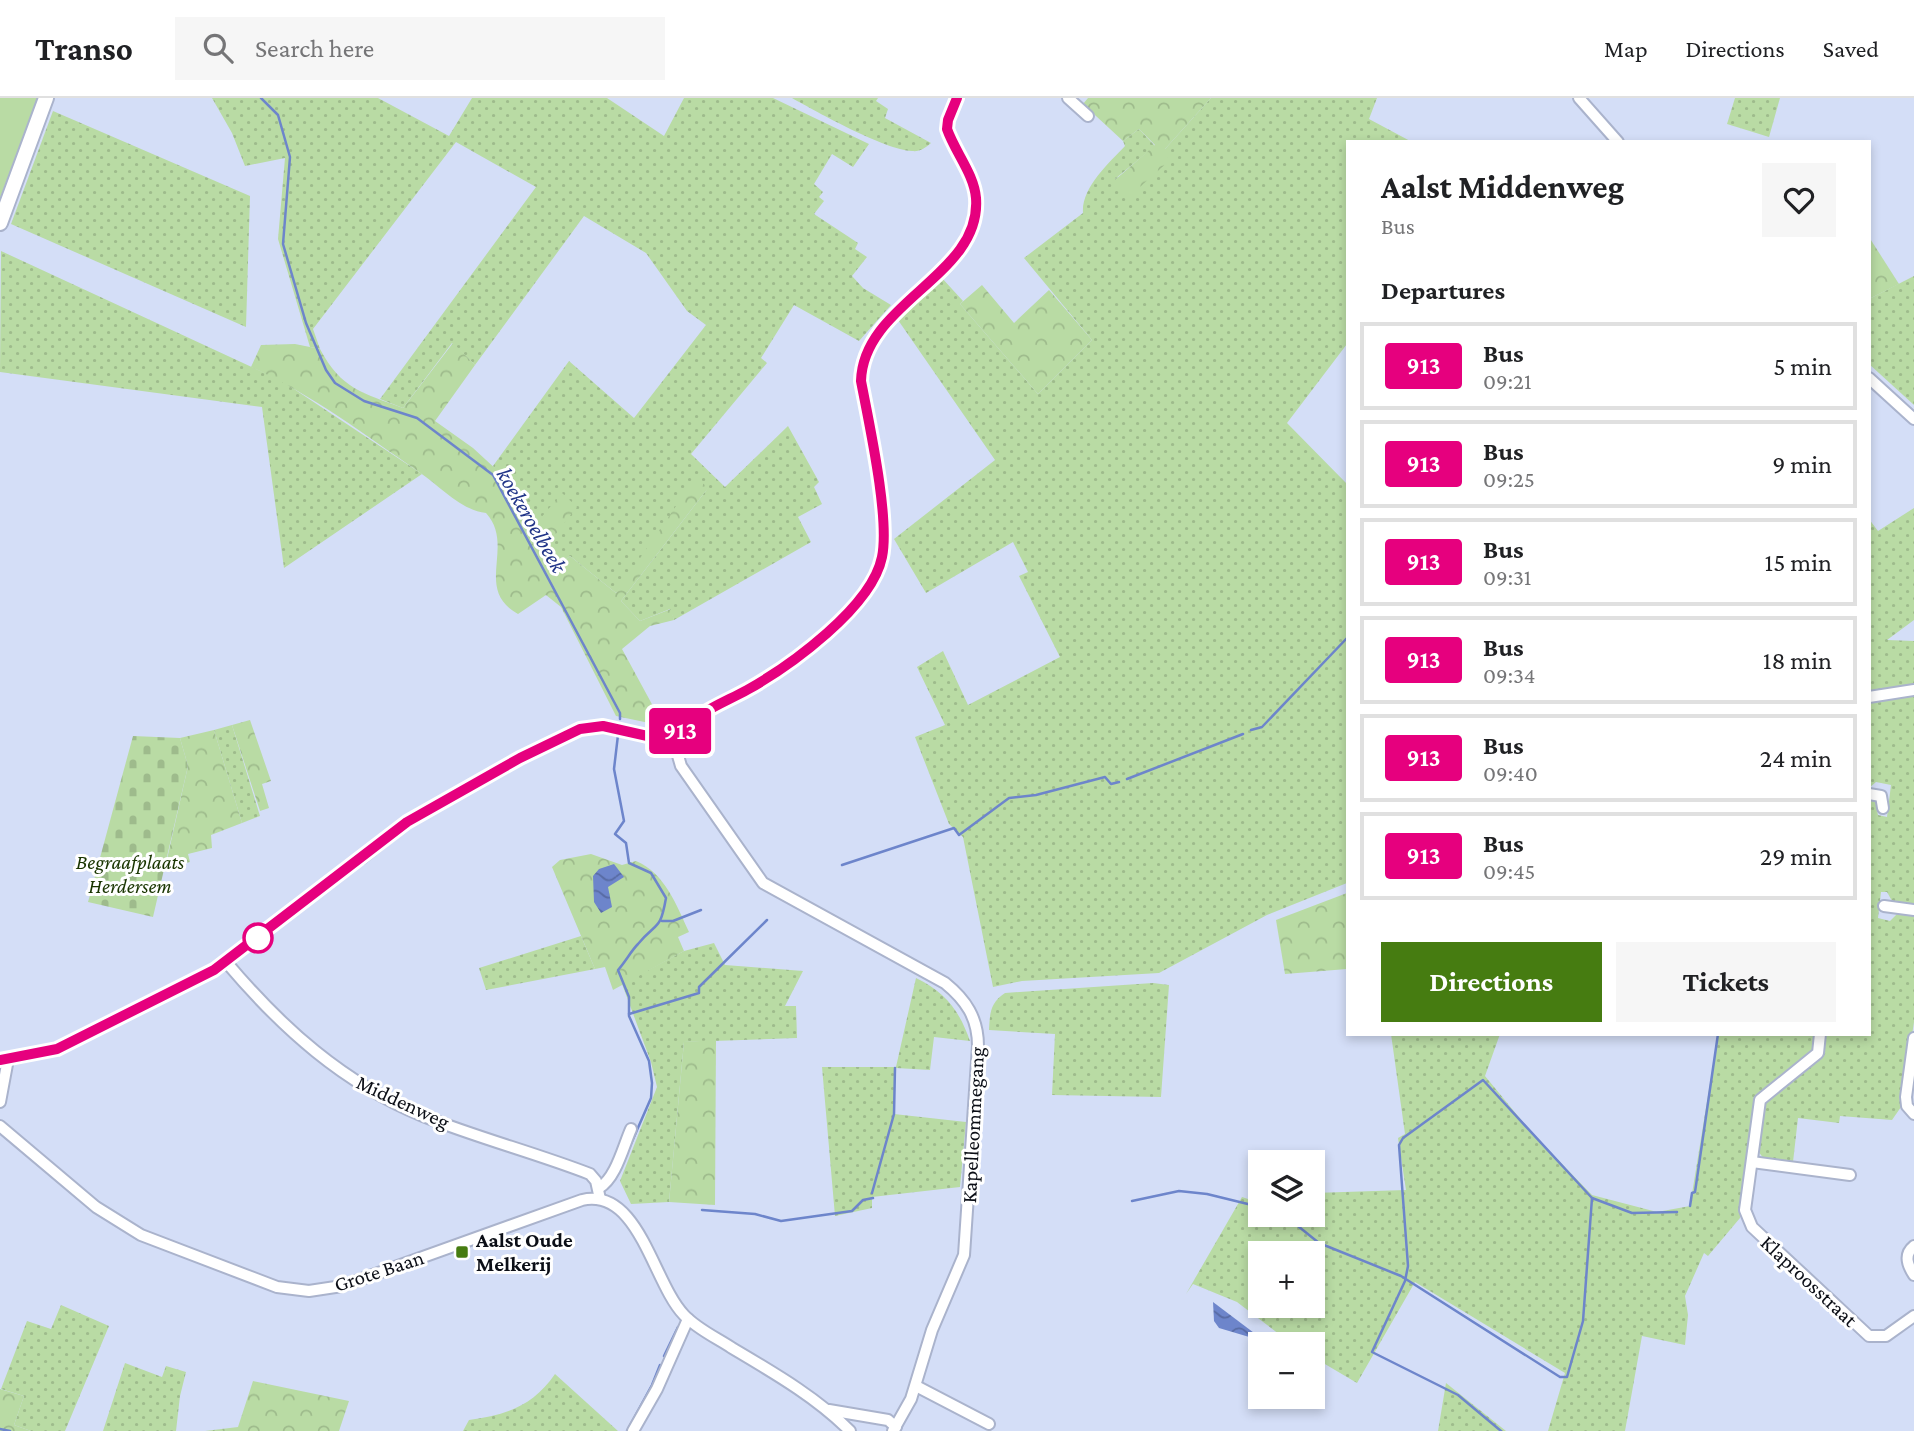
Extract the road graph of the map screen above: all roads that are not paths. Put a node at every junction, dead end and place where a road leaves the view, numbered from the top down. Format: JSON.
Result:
{"nodes":[{"id":1,"x":46,"y":98,"type":"edge"},
{"id":2,"x":957,"y":98,"type":"edge"},
{"id":3,"x":1068,"y":98,"type":"edge"},
{"id":4,"x":1579,"y":98,"type":"edge"},
{"id":5,"x":1088,"y":116,"type":"dead end"},
{"id":6,"x":1616,"y":140,"type":"edge"},
{"id":7,"x":0,"y":223,"type":"edge"},
{"id":8,"x":1871,"y":380,"type":"edge"},
{"id":9,"x":1914,"y":419,"type":"edge"},
{"id":10,"x":1914,"y":690,"type":"edge"},
{"id":11,"x":1871,"y":697,"type":"edge"},
{"id":12,"x":674,"y":742,"type":"junction"},
{"id":13,"x":1871,"y":794,"type":"edge"},
{"id":14,"x":1883,"y":808,"type":"dead end"},
{"id":15,"x":362,"y":858,"type":"tunnel mouth"},
{"id":16,"x":1884,"y":906,"type":"dead end"},
{"id":17,"x":1914,"y":911,"type":"edge"},
{"id":18,"x":227,"y":963,"type":"dead end"},
{"id":19,"x":1820,"y":1036,"type":"edge"},
{"id":20,"x":1914,"y":1038,"type":"edge"},
{"id":21,"x":8,"y":1059,"type":"dead end"},
{"id":22,"x":0,"y":1102,"type":"edge"},
{"id":23,"x":1914,"y":1114,"type":"edge"},
{"id":24,"x":0,"y":1126,"type":"edge"},
{"id":25,"x":631,"y":1129,"type":"dead end"},
{"id":26,"x":1752,"y":1162,"type":"junction"},
{"id":27,"x":1850,"y":1175,"type":"dead end"},
{"id":28,"x":599,"y":1193,"type":"junction"},
{"id":29,"x":1914,"y":1246,"type":"edge"},
{"id":30,"x":1914,"y":1275,"type":"edge"},
{"id":31,"x":1914,"y":1316,"type":"edge"},
{"id":32,"x":688,"y":1319,"type":"junction"},
{"id":33,"x":916,"y":1385,"type":"junction"},
{"id":34,"x":829,"y":1410,"type":"junction"},
{"id":35,"x":989,"y":1424,"type":"dead end"},
{"id":36,"x":895,"y":1429,"type":"edge"},
{"id":37,"x":633,"y":1431,"type":"edge"},
{"id":38,"x":850,"y":1431,"type":"edge"}],
"edges":[{"from":1,"to":7,"type":"street"},
{"from":2,"to":12,"type":"street"},
{"from":3,"to":5,"type":"street"},
{"from":4,"to":6,"type":"street"},
{"from":8,"to":9,"type":"street"},
{"from":10,"to":11,"type":"street"},
{"from":12,"to":15,"type":"street"},
{"from":12,"to":33,"type":"street","name":"Kapelleommegang"},
{"from":13,"to":14,"type":"street"},
{"from":16,"to":17,"type":"street"},
{"from":18,"to":28,"type":"street","name":"Middenweg"},
{"from":19,"to":26,"type":"street","name":"Klaproosstraat"},
{"from":20,"to":23,"type":"street"},
{"from":21,"to":22,"type":"street"},
{"from":24,"to":28,"type":"street","name":"Grote Baan"},
{"from":25,"to":28,"type":"street"},
{"from":26,"to":27,"type":"street"},
{"from":26,"to":31,"type":"street","name":"Klaproosstraat"},
{"from":28,"to":32,"type":"street"},
{"from":29,"to":30,"type":"street"},
{"from":32,"to":34,"type":"street"},
{"from":32,"to":37,"type":"street"},
{"from":33,"to":35,"type":"street"},
{"from":33,"to":36,"type":"street","name":"Kapelleommegang"},
{"from":34,"to":36,"type":"street"},
{"from":34,"to":38,"type":"street"}]}
